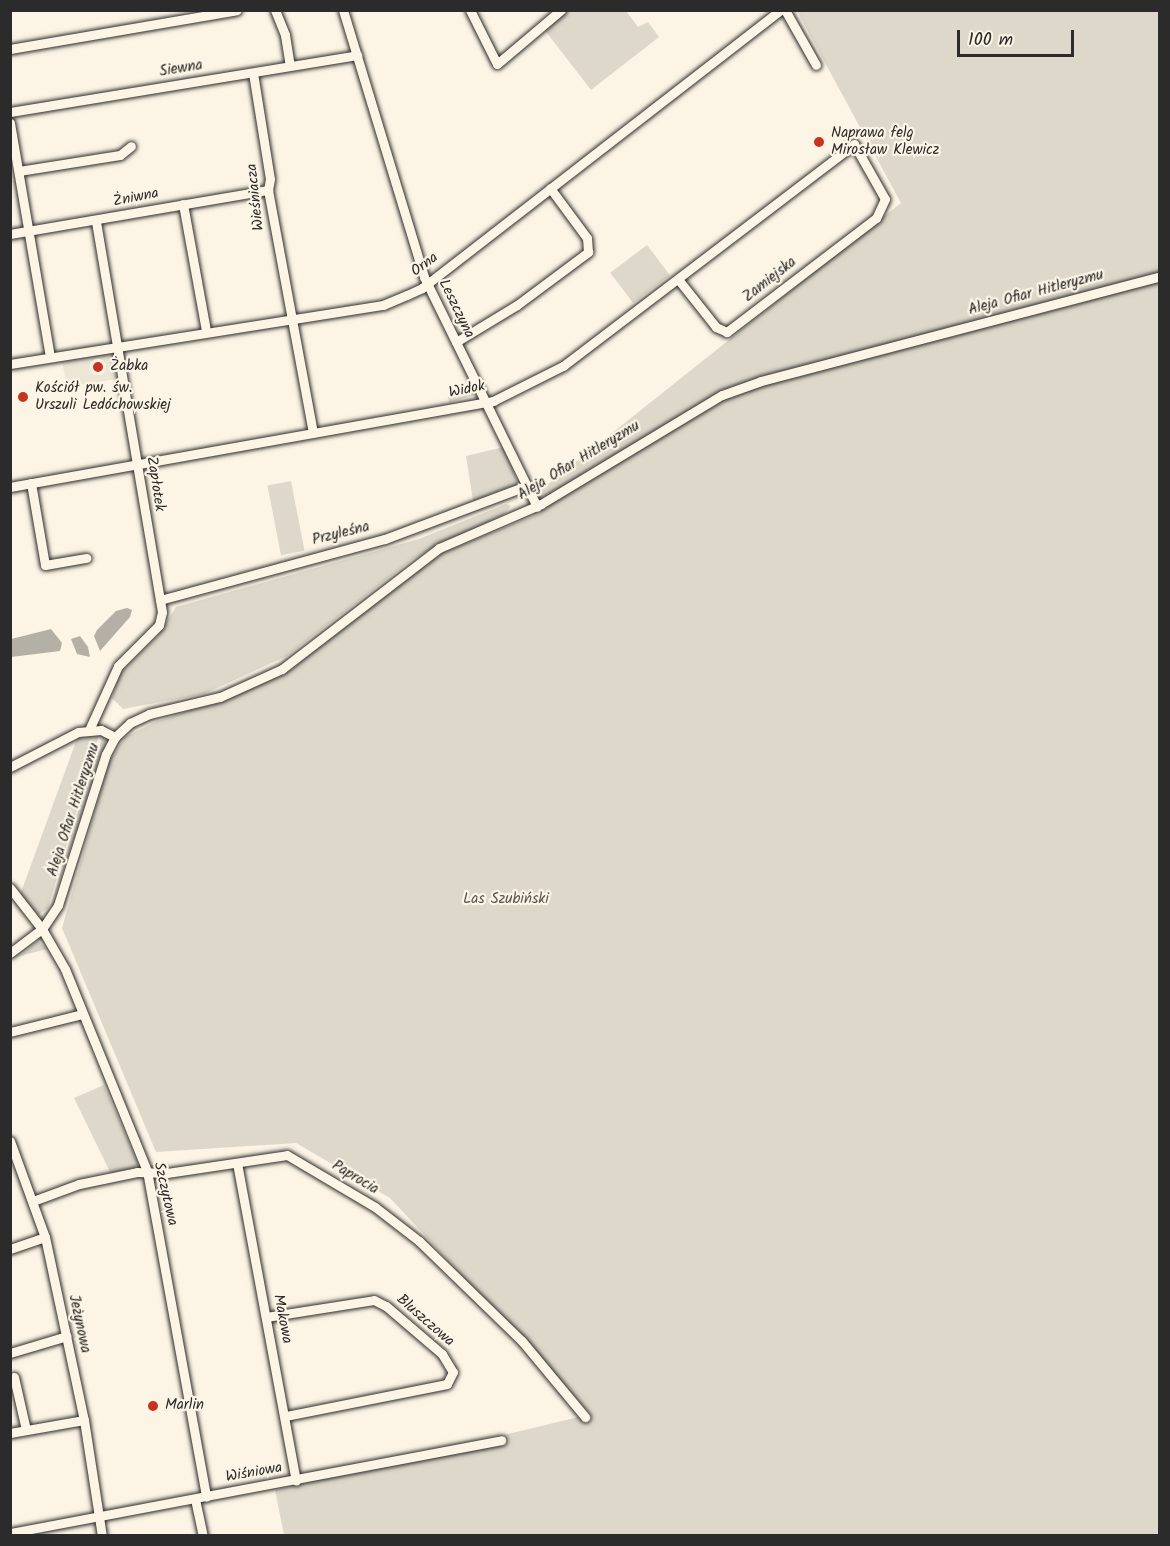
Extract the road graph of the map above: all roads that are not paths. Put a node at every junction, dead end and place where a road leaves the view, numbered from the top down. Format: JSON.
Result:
{"nodes":[{"id":1,"x":237,"y":10,"type":"edge"},
{"id":2,"x":275,"y":10,"type":"edge"},
{"id":3,"x":344,"y":10,"type":"edge"},
{"id":4,"x":470,"y":10,"type":"edge"},
{"id":5,"x":561,"y":10,"type":"edge"},
{"id":6,"x":780,"y":10,"type":"edge"},
{"id":7,"x":785,"y":10,"type":"edge"},
{"id":8,"x":10,"y":48,"type":"edge"},
{"id":9,"x":357,"y":55,"type":"junction"},
{"id":10,"x":816,"y":65,"type":"dead end"},
{"id":11,"x":290,"y":66,"type":"junction"},
{"id":12,"x":253,"y":73,"type":"junction"},
{"id":13,"x":10,"y":112,"type":"edge"},
{"id":14,"x":10,"y":123,"type":"edge"},
{"id":15,"x":131,"y":146,"type":"dead end"},
{"id":16,"x":19,"y":171,"type":"junction"},
{"id":17,"x":550,"y":188,"type":"junction"},
{"id":18,"x":268,"y":190,"type":"junction"},
{"id":19,"x":885,"y":202,"type":"joint"},
{"id":20,"x":183,"y":204,"type":"junction"},
{"id":21,"x":96,"y":221,"type":"junction"},
{"id":22,"x":29,"y":231,"type":"junction"},
{"id":23,"x":10,"y":234,"type":"edge"},
{"id":24,"x":1160,"y":276,"type":"edge"},
{"id":25,"x":678,"y":279,"type":"junction"},
{"id":26,"x":426,"y":283,"type":"junction"},
{"id":27,"x":290,"y":318,"type":"junction"},
{"id":28,"x":206,"y":332,"type":"junction"},
{"id":29,"x":456,"y":342,"type":"junction"},
{"id":30,"x":117,"y":347,"type":"junction"},
{"id":31,"x":50,"y":357,"type":"junction"},
{"id":32,"x":10,"y":364,"type":"edge"},
{"id":33,"x":486,"y":402,"type":"junction"},
{"id":34,"x":313,"y":433,"type":"junction"},
{"id":35,"x":137,"y":465,"type":"junction"},
{"id":36,"x":31,"y":483,"type":"junction"},
{"id":37,"x":526,"y":486,"type":"junction"},
{"id":38,"x":10,"y":487,"type":"edge"},
{"id":39,"x":537,"y":507,"type":"junction"},
{"id":40,"x":86,"y":558,"type":"dead end"},
{"id":41,"x":160,"y":600,"type":"junction"},
{"id":42,"x":89,"y":730,"type":"junction"},
{"id":43,"x":115,"y":737,"type":"junction"},
{"id":44,"x":10,"y":767,"type":"edge"},
{"id":45,"x":10,"y":888,"type":"edge"},
{"id":46,"x":15,"y":904,"type":"edge"},
{"id":47,"x":42,"y":929,"type":"junction"},
{"id":48,"x":10,"y":953,"type":"edge"},
{"id":49,"x":82,"y":1014,"type":"junction"},
{"id":50,"x":10,"y":1032,"type":"edge"},
{"id":51,"x":10,"y":1142,"type":"edge"},
{"id":52,"x":14,"y":1162,"type":"edge"},
{"id":53,"x":237,"y":1163,"type":"junction"},
{"id":54,"x":147,"y":1171,"type":"junction"},
{"id":55,"x":33,"y":1201,"type":"junction"},
{"id":56,"x":45,"y":1237,"type":"junction"},
{"id":57,"x":10,"y":1249,"type":"edge"},
{"id":58,"x":266,"y":1317,"type":"junction"},
{"id":59,"x":67,"y":1336,"type":"junction"},
{"id":60,"x":10,"y":1353,"type":"edge"},
{"id":61,"x":14,"y":1377,"type":"dead end"},
{"id":62,"x":285,"y":1416,"type":"junction"},
{"id":63,"x":585,"y":1417,"type":"dead end"},
{"id":64,"x":84,"y":1420,"type":"junction"},
{"id":65,"x":26,"y":1430,"type":"junction"},
{"id":66,"x":10,"y":1433,"type":"edge"},
{"id":67,"x":501,"y":1440,"type":"dead end"},
{"id":68,"x":296,"y":1481,"type":"junction"},
{"id":69,"x":206,"y":1497,"type":"junction"},
{"id":70,"x":195,"y":1499,"type":"junction"},
{"id":71,"x":99,"y":1518,"type":"junction"},
{"id":72,"x":10,"y":1533,"type":"edge"},
{"id":73,"x":102,"y":1536,"type":"edge"},
{"id":74,"x":203,"y":1536,"type":"edge"}],
"edges":[{"from":1,"to":8,"type":"street"},
{"from":2,"to":11,"type":"street"},
{"from":3,"to":9,"type":"street","name":"Leszczyna"},
{"from":4,"to":5,"type":"street"},
{"from":6,"to":17,"type":"street","name":"Orna"},
{"from":7,"to":10,"type":"street"},
{"from":9,"to":11,"type":"street","name":"Siewna"},
{"from":9,"to":26,"type":"street","name":"Leszczyna"},
{"from":11,"to":12,"type":"street","name":"Siewna"},
{"from":12,"to":13,"type":"street","name":"Siewna"},
{"from":12,"to":18,"type":"street","name":"Wieśniacza"},
{"from":14,"to":16,"type":"street"},
{"from":15,"to":16,"type":"street"},
{"from":16,"to":22,"type":"street"},
{"from":17,"to":26,"type":"street","name":"Orna"},
{"from":17,"to":29,"type":"street"},
{"from":18,"to":20,"type":"street","name":"Żniwna"},
{"from":18,"to":27,"type":"street","name":"Wieśniacza"},
{"from":19,"to":25,"type":"street","name":"Zamiejska"},
{"from":19,"to":25,"type":"street","name":"Widok"},
{"from":20,"to":21,"type":"street","name":"Żniwna"},
{"from":20,"to":28,"type":"street"},
{"from":21,"to":22,"type":"street","name":"Żniwna"},
{"from":21,"to":30,"type":"street","name":"Zapłotek"},
{"from":22,"to":23,"type":"street","name":"Żniwna"},
{"from":22,"to":31,"type":"street"},
{"from":24,"to":39,"type":"street","name":"Aleja Ofiar Hitleryzmu"},
{"from":25,"to":33,"type":"street","name":"Widok"},
{"from":26,"to":27,"type":"street","name":"Orna"},
{"from":26,"to":29,"type":"street","name":"Leszczyna"},
{"from":27,"to":28,"type":"street","name":"Orna"},
{"from":27,"to":34,"type":"street","name":"Wieśniacza"},
{"from":28,"to":30,"type":"street","name":"Orna"},
{"from":29,"to":33,"type":"street","name":"Leszczyna"},
{"from":30,"to":31,"type":"street","name":"Orna"},
{"from":30,"to":35,"type":"street","name":"Zapłotek"},
{"from":31,"to":32,"type":"street","name":"Orna"},
{"from":33,"to":34,"type":"street","name":"Widok"},
{"from":33,"to":37,"type":"street","name":"Leszczyna"},
{"from":34,"to":35,"type":"street","name":"Widok"},
{"from":35,"to":36,"type":"street","name":"Widok"},
{"from":35,"to":41,"type":"street","name":"Zapłotek"},
{"from":36,"to":38,"type":"street","name":"Widok"},
{"from":36,"to":40,"type":"street"},
{"from":37,"to":39,"type":"street","name":"Leszczyna"},
{"from":37,"to":41,"type":"street","name":"Przyleśna"},
{"from":39,"to":43,"type":"street","name":"Aleja Ofiar Hitleryzmu"},
{"from":41,"to":42,"type":"street","name":"Zapłotek"},
{"from":42,"to":43,"type":"street"},
{"from":42,"to":44,"type":"street"},
{"from":43,"to":47,"type":"street","name":"Aleja Ofiar Hitleryzmu"},
{"from":45,"to":46,"type":"street","name":"Szczytowa"},
{"from":46,"to":47,"type":"street","name":"Szczytowa"},
{"from":47,"to":48,"type":"street"},
{"from":47,"to":49,"type":"street","name":"Szczytowa"},
{"from":49,"to":50,"type":"street"},
{"from":49,"to":54,"type":"street","name":"Szczytowa"},
{"from":51,"to":52,"type":"street","name":"Jeżynowa"},
{"from":52,"to":55,"type":"street","name":"Jeżynowa"},
{"from":53,"to":54,"type":"street","name":"Paprocia"},
{"from":53,"to":58,"type":"street","name":"Makowa"},
{"from":53,"to":63,"type":"street","name":"Paprocia"},
{"from":54,"to":55,"type":"street","name":"Paprocia"},
{"from":54,"to":69,"type":"street","name":"Szczytowa"},
{"from":55,"to":56,"type":"street","name":"Jeżynowa"},
{"from":56,"to":57,"type":"street"},
{"from":56,"to":59,"type":"street","name":"Jeżynowa"},
{"from":58,"to":62,"type":"street","name":"Makowa"},
{"from":58,"to":62,"type":"street","name":"Bluszczowa"},
{"from":59,"to":60,"type":"street"},
{"from":59,"to":64,"type":"street","name":"Jeżynowa"},
{"from":61,"to":65,"type":"street"},
{"from":62,"to":68,"type":"street","name":"Makowa"},
{"from":64,"to":65,"type":"street"},
{"from":64,"to":71,"type":"street","name":"Jeżynowa"},
{"from":65,"to":66,"type":"street"},
{"from":67,"to":68,"type":"street","name":"Wiśniowa"},
{"from":68,"to":69,"type":"street","name":"Wiśniowa"},
{"from":69,"to":70,"type":"street","name":"Wiśniowa"},
{"from":70,"to":71,"type":"street","name":"Wiśniowa"},
{"from":70,"to":74,"type":"street"},
{"from":71,"to":72,"type":"street","name":"Wiśniowa"},
{"from":71,"to":73,"type":"street","name":"Jeżynowa"}]}
